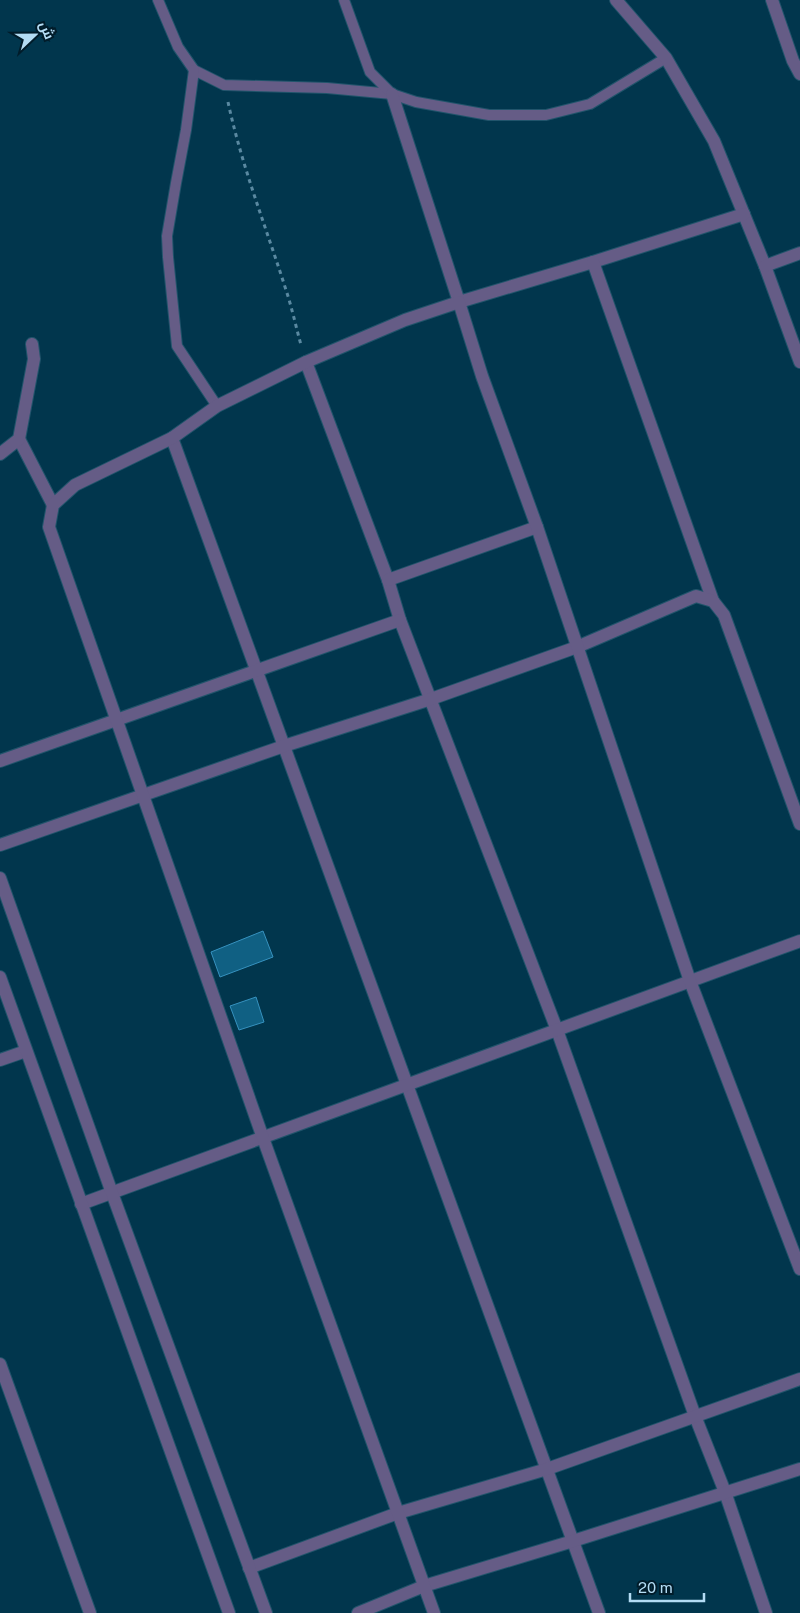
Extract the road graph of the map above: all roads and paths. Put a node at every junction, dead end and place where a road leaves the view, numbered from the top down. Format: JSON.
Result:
{"nodes":[{"id":1,"x":158,"y":0,"type":"edge"},
{"id":2,"x":344,"y":0,"type":"edge"},
{"id":3,"x":616,"y":0,"type":"edge"},
{"id":4,"x":772,"y":0,"type":"edge"},
{"id":5,"x":666,"y":58,"type":"junction"},
{"id":6,"x":194,"y":70,"type":"junction"},
{"id":7,"x":800,"y":74,"type":"edge"},
{"id":8,"x":224,"y":85,"type":"junction"},
{"id":9,"x":392,"y":94,"type":"junction"},
{"id":10,"x":744,"y":214,"type":"junction"},
{"id":11,"x":800,"y":253,"type":"edge"},
{"id":12,"x":593,"y":262,"type":"junction"},
{"id":13,"x":765,"y":266,"type":"junction"},
{"id":14,"x":459,"y":302,"type":"junction"},
{"id":15,"x":32,"y":344,"type":"dead end"},
{"id":16,"x":306,"y":362,"type":"junction"},
{"id":17,"x":800,"y":362,"type":"edge"},
{"id":18,"x":217,"y":406,"type":"junction"},
{"id":19,"x":172,"y":438,"type":"junction"},
{"id":20,"x":19,"y":439,"type":"junction"},
{"id":21,"x":0,"y":454,"type":"edge"},
{"id":22,"x":53,"y":505,"type":"junction"},
{"id":23,"x":537,"y":527,"type":"junction"},
{"id":24,"x":388,"y":580,"type":"junction"},
{"id":25,"x":713,"y":601,"type":"junction"},
{"id":26,"x":400,"y":620,"type":"junction"},
{"id":27,"x":577,"y":647,"type":"junction"},
{"id":28,"x":256,"y":671,"type":"junction"},
{"id":29,"x":431,"y":699,"type":"junction"},
{"id":30,"x":116,"y":719,"type":"junction"},
{"id":31,"x":284,"y":746,"type":"junction"},
{"id":32,"x":0,"y":761,"type":"edge"},
{"id":33,"x":143,"y":795,"type":"junction"},
{"id":34,"x":800,"y":824,"type":"edge"},
{"id":35,"x":0,"y":845,"type":"edge"},
{"id":36,"x":0,"y":878,"type":"edge"},
{"id":37,"x":800,"y":941,"type":"edge"},
{"id":38,"x":0,"y":977,"type":"edge"},
{"id":39,"x":690,"y":981,"type":"junction"},
{"id":40,"x":557,"y":1030,"type":"junction"},
{"id":41,"x":26,"y":1051,"type":"junction"},
{"id":42,"x":0,"y":1060,"type":"edge"},
{"id":43,"x":408,"y":1085,"type":"junction"},
{"id":44,"x":263,"y":1138,"type":"junction"},
{"id":45,"x":112,"y":1193,"type":"junction"},
{"id":46,"x":81,"y":1204,"type":"junction"},
{"id":47,"x":800,"y":1269,"type":"edge"},
{"id":48,"x":0,"y":1364,"type":"edge"},
{"id":49,"x":800,"y":1379,"type":"edge"},
{"id":50,"x":695,"y":1416,"type":"junction"},
{"id":51,"x":547,"y":1469,"type":"junction"},
{"id":52,"x":800,"y":1469,"type":"edge"},
{"id":53,"x":725,"y":1492,"type":"junction"},
{"id":54,"x":398,"y":1513,"type":"junction"},
{"id":55,"x":574,"y":1541,"type":"junction"},
{"id":56,"x":250,"y":1568,"type":"junction"},
{"id":57,"x":424,"y":1586,"type":"junction"},
{"id":58,"x":90,"y":1613,"type":"edge"},
{"id":59,"x":229,"y":1613,"type":"edge"},
{"id":60,"x":266,"y":1613,"type":"edge"},
{"id":61,"x":358,"y":1613,"type":"edge"},
{"id":62,"x":434,"y":1613,"type":"edge"},
{"id":63,"x":599,"y":1613,"type":"edge"},
{"id":64,"x":766,"y":1613,"type":"edge"}],
"edges":[{"from":1,"to":6,"type":"lane"},
{"from":2,"to":9,"type":"lane"},
{"from":3,"to":5,"type":"street"},
{"from":4,"to":7,"type":"street"},
{"from":5,"to":9,"type":"lane"},
{"from":5,"to":10,"type":"street"},
{"from":6,"to":8,"type":"lane"},
{"from":6,"to":18,"type":"lane"},
{"from":8,"to":9,"type":"lane"},
{"from":8,"to":16,"type":"path"},
{"from":9,"to":14,"type":"street"},
{"from":10,"to":12,"type":"street"},
{"from":10,"to":13,"type":"street"},
{"from":11,"to":13,"type":"street"},
{"from":12,"to":14,"type":"street"},
{"from":12,"to":25,"type":"street"},
{"from":13,"to":17,"type":"street"},
{"from":14,"to":16,"type":"street"},
{"from":14,"to":23,"type":"street"},
{"from":15,"to":20,"type":"street"},
{"from":16,"to":18,"type":"street"},
{"from":16,"to":24,"type":"street"},
{"from":18,"to":19,"type":"street"},
{"from":19,"to":22,"type":"street"},
{"from":19,"to":28,"type":"street"},
{"from":20,"to":21,"type":"street"},
{"from":20,"to":22,"type":"street"},
{"from":22,"to":30,"type":"street"},
{"from":23,"to":24,"type":"street"},
{"from":23,"to":27,"type":"street"},
{"from":24,"to":26,"type":"street"},
{"from":25,"to":27,"type":"street"},
{"from":25,"to":34,"type":"street"},
{"from":26,"to":28,"type":"street"},
{"from":26,"to":29,"type":"street"},
{"from":27,"to":29,"type":"street"},
{"from":27,"to":39,"type":"street"},
{"from":28,"to":30,"type":"street"},
{"from":28,"to":31,"type":"street"},
{"from":29,"to":31,"type":"street"},
{"from":29,"to":40,"type":"street"},
{"from":30,"to":32,"type":"street"},
{"from":30,"to":33,"type":"street"},
{"from":31,"to":33,"type":"street"},
{"from":31,"to":43,"type":"street"},
{"from":33,"to":35,"type":"street"},
{"from":33,"to":44,"type":"street"},
{"from":36,"to":45,"type":"street"},
{"from":37,"to":39,"type":"street"},
{"from":38,"to":41,"type":"street"},
{"from":39,"to":40,"type":"street"},
{"from":39,"to":47,"type":"street"},
{"from":40,"to":43,"type":"street"},
{"from":40,"to":50,"type":"street"},
{"from":41,"to":42,"type":"street"},
{"from":41,"to":46,"type":"street"},
{"from":43,"to":44,"type":"street"},
{"from":43,"to":51,"type":"street"},
{"from":44,"to":45,"type":"street"},
{"from":44,"to":54,"type":"street"},
{"from":45,"to":46,"type":"street"},
{"from":45,"to":56,"type":"street"},
{"from":46,"to":59,"type":"street"},
{"from":48,"to":58,"type":"street"},
{"from":49,"to":50,"type":"street"},
{"from":50,"to":51,"type":"street"},
{"from":50,"to":53,"type":"street"},
{"from":51,"to":54,"type":"street"},
{"from":51,"to":55,"type":"street"},
{"from":52,"to":53,"type":"street"},
{"from":53,"to":55,"type":"street"},
{"from":53,"to":64,"type":"street"},
{"from":54,"to":56,"type":"street"},
{"from":54,"to":57,"type":"street"},
{"from":55,"to":57,"type":"street"},
{"from":55,"to":63,"type":"street"},
{"from":56,"to":60,"type":"street"},
{"from":57,"to":61,"type":"street"},
{"from":57,"to":62,"type":"street"}]}
